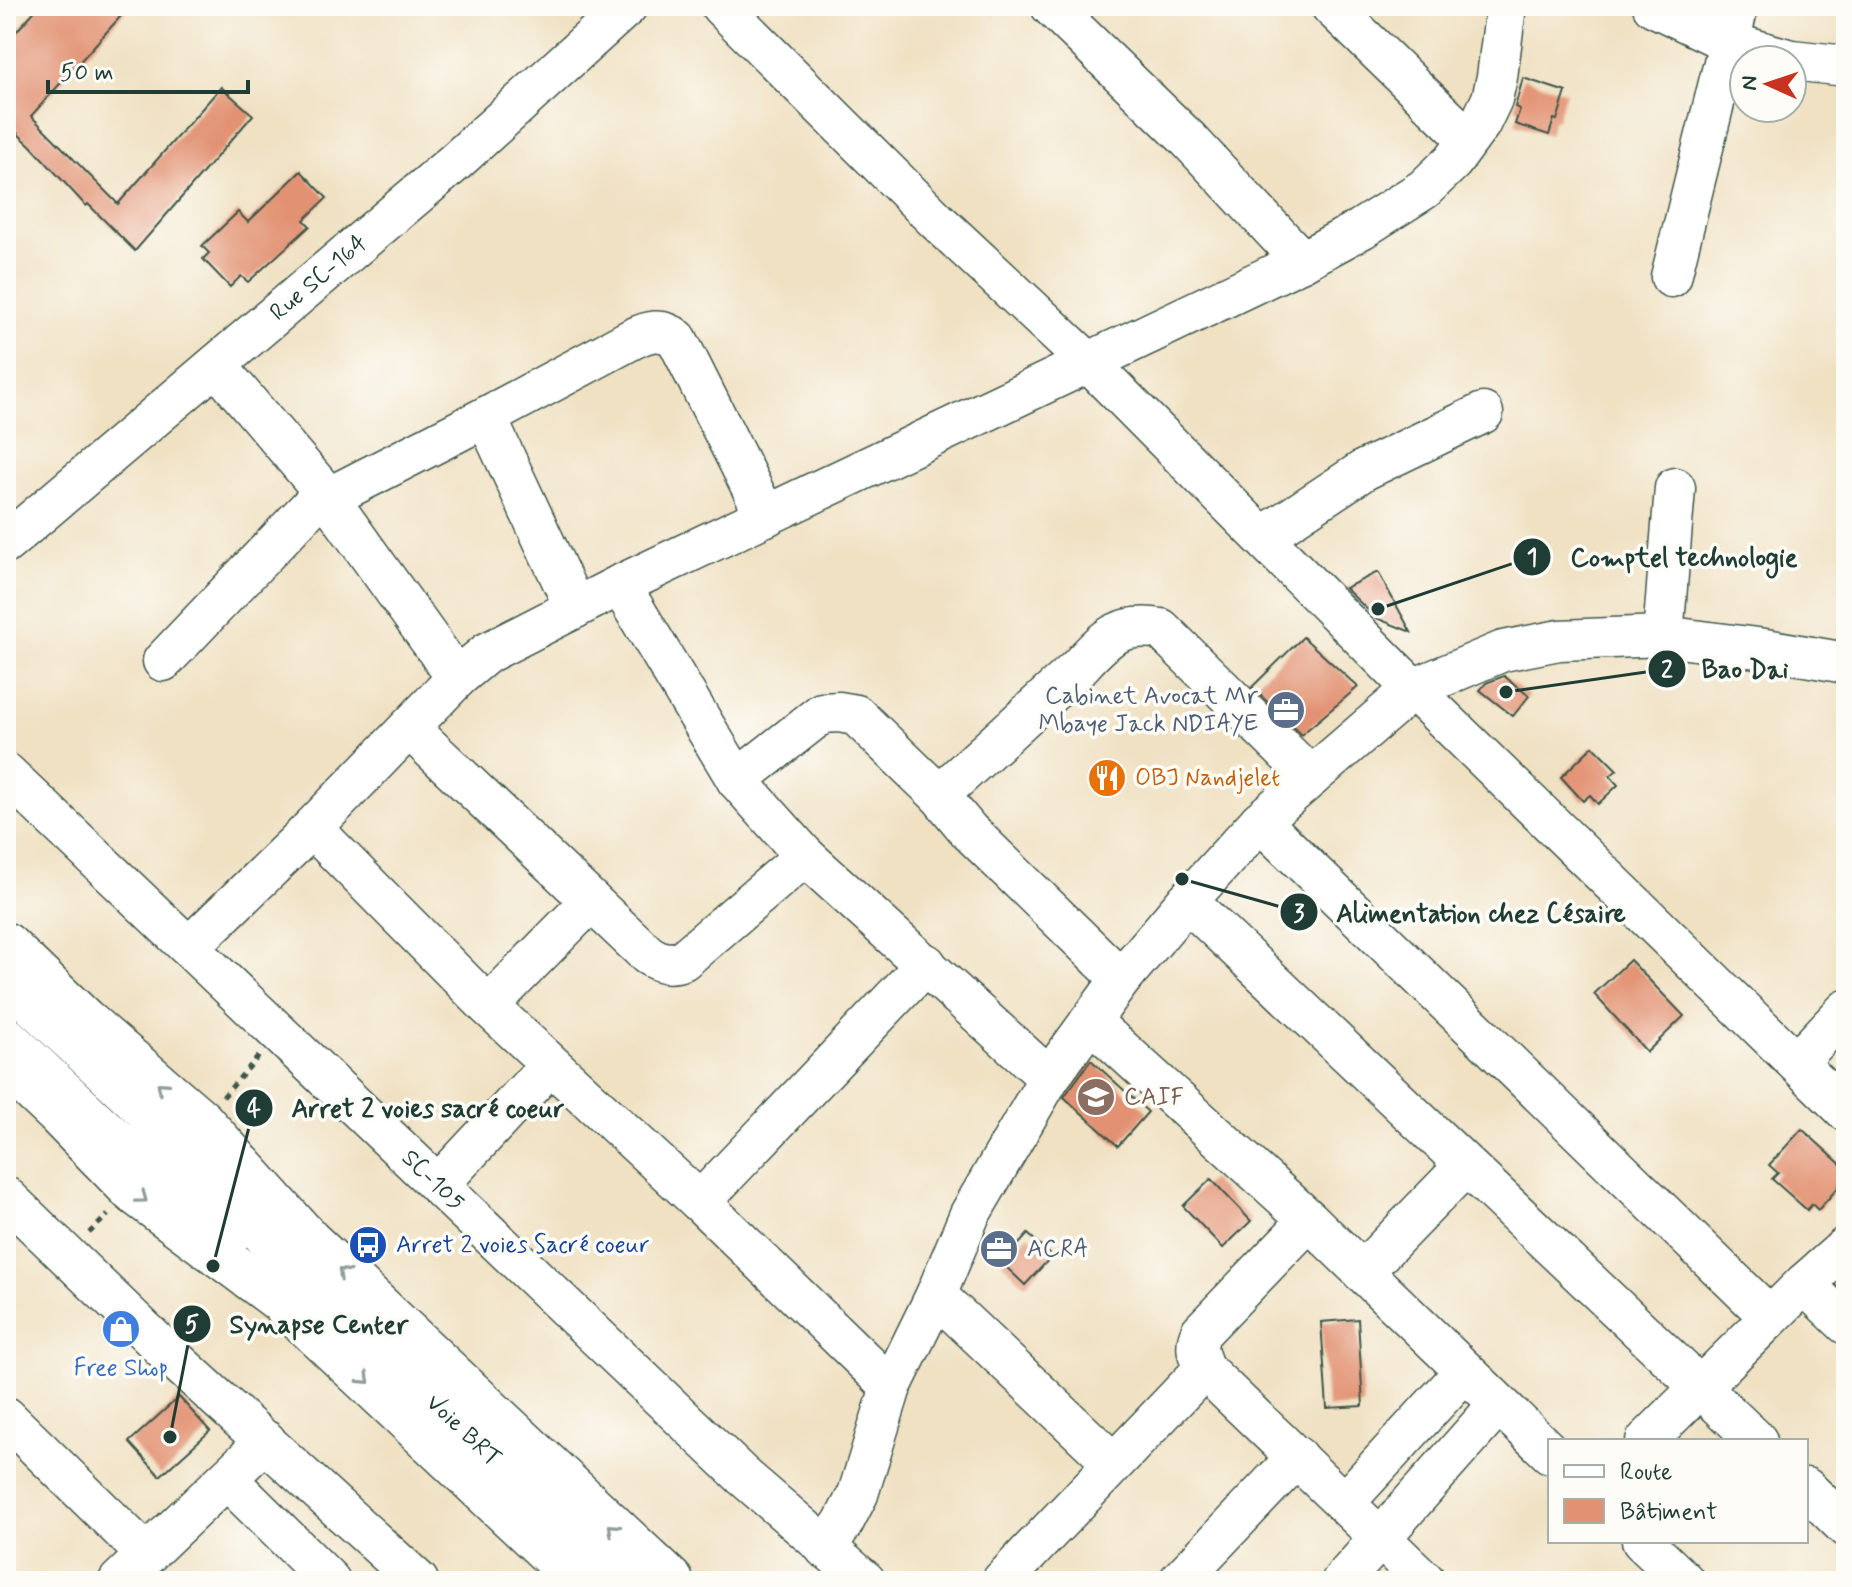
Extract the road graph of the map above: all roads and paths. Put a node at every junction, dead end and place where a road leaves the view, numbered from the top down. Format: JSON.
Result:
{"nodes":[{"id":1,"x":627,"y":6,"type":"edge"},
{"id":2,"x":721,"y":6,"type":"edge"},
{"id":3,"x":1051,"y":6,"type":"edge"},
{"id":4,"x":1331,"y":6,"type":"edge"},
{"id":5,"x":1506,"y":6,"type":"edge"},
{"id":6,"x":1653,"y":6,"type":"edge"},
{"id":7,"x":1733,"y":24,"type":"edge"},
{"id":8,"x":1765,"y":44,"type":"edge"},
{"id":9,"x":1808,"y":62,"type":"edge"},
{"id":10,"x":1846,"y":66,"type":"edge"},
{"id":11,"x":1468,"y":139,"type":"junction"},
{"id":12,"x":1302,"y":261,"type":"junction"},
{"id":13,"x":1671,"y":277,"type":"dead end"},
{"id":14,"x":1090,"y":364,"type":"junction"},
{"id":15,"x":216,"y":365,"type":"junction"},
{"id":16,"x":1483,"y":413,"type":"dead end"},
{"id":17,"x":486,"y":417,"type":"junction"},
{"id":18,"x":1675,"y":488,"type":"dead end"},
{"id":19,"x":326,"y":495,"type":"junction"},
{"id":20,"x":766,"y":516,"type":"junction"},
{"id":21,"x":1264,"y":536,"type":"junction"},
{"id":22,"x":6,"y":543,"type":"edge"},
{"id":23,"x":620,"y":585,"type":"junction"},
{"id":24,"x":575,"y":608,"type":"junction"},
{"id":25,"x":1663,"y":636,"type":"junction"},
{"id":26,"x":163,"y":661,"type":"dead end"},
{"id":27,"x":1846,"y":663,"type":"edge"},
{"id":28,"x":457,"y":678,"type":"junction"},
{"id":29,"x":1413,"y":689,"type":"junction"},
{"id":30,"x":409,"y":728,"type":"junction"},
{"id":31,"x":6,"y":773,"type":"edge"},
{"id":32,"x":1311,"y":777,"type":"junction"},
{"id":33,"x":737,"y":780,"type":"junction"},
{"id":34,"x":939,"y":795,"type":"junction"},
{"id":35,"x":1260,"y":821,"type":"junction"},
{"id":36,"x":312,"y":828,"type":"junction"},
{"id":37,"x":805,"y":856,"type":"junction"},
{"id":38,"x":591,"y":901,"type":"junction"},
{"id":39,"x":1187,"y":901,"type":"junction"},
{"id":40,"x":6,"y":945,"type":"edge"},
{"id":41,"x":189,"y":947,"type":"junction"},
{"id":42,"x":926,"y":964,"type":"junction"},
{"id":43,"x":1121,"y":979,"type":"junction"},
{"id":44,"x":6,"y":981,"type":"edge"},
{"id":45,"x":488,"y":1006,"type":"junction"},
{"id":46,"x":1846,"y":1010,"type":"edge"},
{"id":47,"x":1090,"y":1021,"type":"junction"},
{"id":48,"x":278,"y":1035,"type":"junction"},
{"id":49,"x":6,"y":1036,"type":"edge"},
{"id":50,"x":1797,"y":1062,"type":"junction"},
{"id":51,"x":6,"y":1065,"type":"edge"},
{"id":52,"x":550,"y":1065,"type":"junction"},
{"id":53,"x":1049,"y":1078,"type":"junction"},
{"id":54,"x":1846,"y":1111,"type":"edge"},
{"id":55,"x":201,"y":1121,"type":"junction"},
{"id":56,"x":1465,"y":1166,"type":"junction"},
{"id":57,"x":438,"y":1185,"type":"junction"},
{"id":58,"x":133,"y":1191,"type":"junction"},
{"id":59,"x":6,"y":1197,"type":"edge"},
{"id":60,"x":700,"y":1202,"type":"junction"},
{"id":61,"x":1309,"y":1220,"type":"junction"},
{"id":62,"x":1846,"y":1247,"type":"edge"},
{"id":63,"x":65,"y":1256,"type":"junction"},
{"id":64,"x":1362,"y":1272,"type":"junction"},
{"id":65,"x":304,"y":1280,"type":"junction"},
{"id":66,"x":1804,"y":1284,"type":"junction"},
{"id":67,"x":936,"y":1295,"type":"junction"},
{"id":68,"x":1770,"y":1317,"type":"junction"},
{"id":69,"x":1846,"y":1324,"type":"edge"},
{"id":70,"x":1204,"y":1369,"type":"junction"},
{"id":71,"x":1465,"y":1371,"type":"junction"},
{"id":72,"x":1699,"y":1386,"type":"junction"},
{"id":73,"x":891,"y":1387,"type":"junction"},
{"id":74,"x":1499,"y":1404,"type":"junction"},
{"id":75,"x":7,"y":1419,"type":"edge"},
{"id":76,"x":1648,"y":1439,"type":"edge"},
{"id":77,"x":1755,"y":1439,"type":"edge"},
{"id":78,"x":266,"y":1441,"type":"junction"},
{"id":79,"x":1548,"y":1451,"type":"edge"},
{"id":80,"x":1297,"y":1457,"type":"junction"},
{"id":81,"x":1112,"y":1462,"type":"junction"},
{"id":82,"x":227,"y":1479,"type":"junction"},
{"id":83,"x":1808,"y":1490,"type":"edge"},
{"id":84,"x":1344,"y":1503,"type":"junction"},
{"id":85,"x":1846,"y":1527,"type":"edge"},
{"id":86,"x":1380,"y":1538,"type":"junction"},
{"id":87,"x":1644,"y":1543,"type":"edge"},
{"id":88,"x":825,"y":1548,"type":"junction"},
{"id":89,"x":133,"y":1568,"type":"edge"},
{"id":90,"x":330,"y":1581,"type":"edge"},
{"id":91,"x":418,"y":1581,"type":"edge"},
{"id":92,"x":579,"y":1581,"type":"edge"},
{"id":93,"x":623,"y":1581,"type":"edge"},
{"id":94,"x":671,"y":1581,"type":"edge"},
{"id":95,"x":865,"y":1581,"type":"edge"},
{"id":96,"x":1002,"y":1581,"type":"edge"},
{"id":97,"x":1179,"y":1581,"type":"edge"},
{"id":98,"x":1342,"y":1581,"type":"edge"},
{"id":99,"x":1425,"y":1581,"type":"edge"},
{"id":100,"x":1684,"y":1581,"type":"edge"}],
"edges":[{"from":1,"to":15,"type":"street","name":"Rue SC-164"},
{"from":2,"to":14,"type":"street"},
{"from":3,"to":12,"type":"street"},
{"from":4,"to":11,"type":"street"},
{"from":5,"to":11,"type":"street"},
{"from":6,"to":7,"type":"street"},
{"from":7,"to":8,"type":"street"},
{"from":7,"to":13,"type":"street"},
{"from":9,"to":10,"type":"street"},
{"from":11,"to":12,"type":"street"},
{"from":12,"to":14,"type":"street"},
{"from":14,"to":20,"type":"street"},
{"from":14,"to":21,"type":"street"},
{"from":15,"to":19,"type":"street"},
{"from":15,"to":22,"type":"street","name":"Rue SC-164"},
{"from":16,"to":21,"type":"street"},
{"from":17,"to":19,"type":"street"},
{"from":17,"to":20,"type":"street"},
{"from":17,"to":24,"type":"street"},
{"from":18,"to":25,"type":"street"},
{"from":19,"to":26,"type":"street"},
{"from":19,"to":28,"type":"street"},
{"from":20,"to":23,"type":"street"},
{"from":21,"to":29,"type":"street"},
{"from":23,"to":24,"type":"street"},
{"from":23,"to":33,"type":"street"},
{"from":24,"to":28,"type":"street"},
{"from":25,"to":27,"type":"street"},
{"from":25,"to":29,"type":"street"},
{"from":28,"to":30,"type":"street"},
{"from":29,"to":32,"type":"street"},
{"from":29,"to":50,"type":"street"},
{"from":30,"to":36,"type":"street"},
{"from":30,"to":38,"type":"street"},
{"from":31,"to":41,"type":"street","name":"SC-105"},
{"from":32,"to":34,"type":"street"},
{"from":32,"to":35,"type":"street"},
{"from":33,"to":34,"type":"street"},
{"from":33,"to":37,"type":"street"},
{"from":34,"to":43,"type":"street"},
{"from":35,"to":39,"type":"street"},
{"from":35,"to":68,"type":"street"},
{"from":36,"to":41,"type":"street"},
{"from":36,"to":45,"type":"street"},
{"from":37,"to":38,"type":"street"},
{"from":37,"to":42,"type":"street"},
{"from":38,"to":45,"type":"street"},
{"from":39,"to":43,"type":"street"},
{"from":39,"to":56,"type":"street"},
{"from":55,"to":40,"type":"main road","one_way":true},
{"from":41,"to":48,"type":"street","name":"SC-105"},
{"from":42,"to":53,"type":"street"},
{"from":42,"to":60,"type":"street"},
{"from":43,"to":47,"type":"street"},
{"from":44,"to":65,"type":"street","name":"Voie BRT"},
{"from":45,"to":52,"type":"street"},
{"from":46,"to":50,"type":"street"},
{"from":47,"to":53,"type":"street"},
{"from":47,"to":61,"type":"street"},
{"from":48,"to":55,"type":"path"},
{"from":48,"to":57,"type":"street","name":"SC-105"},
{"from":49,"to":65,"type":"street","name":"Voie BRT"},
{"from":50,"to":54,"type":"street"},
{"from":51,"to":58,"type":"main road"},
{"from":52,"to":57,"type":"street"},
{"from":52,"to":60,"type":"street"},
{"from":53,"to":67,"type":"street"},
{"from":94,"to":55,"type":"main road","one_way":true},
{"from":56,"to":64,"type":"street"},
{"from":56,"to":72,"type":"street"},
{"from":57,"to":88,"type":"street","name":"SC-105"},
{"from":58,"to":63,"type":"path"},
{"from":58,"to":92,"type":"main road","one_way":true},
{"from":59,"to":63,"type":"street"},
{"from":60,"to":73,"type":"street"},
{"from":61,"to":64,"type":"street"},
{"from":61,"to":70,"type":"street"},
{"from":62,"to":66,"type":"street"},
{"from":63,"to":78,"type":"street"},
{"from":64,"to":71,"type":"street"},
{"from":65,"to":93,"type":"street","name":"Voie BRT"},
{"from":66,"to":68,"type":"street"},
{"from":66,"to":69,"type":"street"},
{"from":67,"to":73,"type":"street"},
{"from":67,"to":81,"type":"street"},
{"from":68,"to":72,"type":"street"},
{"from":70,"to":80,"type":"street"},
{"from":70,"to":81,"type":"street"},
{"from":71,"to":74,"type":"street"},
{"from":71,"to":84,"type":"street"},
{"from":72,"to":76,"type":"street"},
{"from":72,"to":77,"type":"street"},
{"from":73,"to":88,"type":"street"},
{"from":74,"to":79,"type":"street"},
{"from":74,"to":86,"type":"street"},
{"from":75,"to":89,"type":"street"},
{"from":78,"to":82,"type":"street"},
{"from":78,"to":91,"type":"street"},
{"from":80,"to":84,"type":"street"},
{"from":80,"to":97,"type":"street"},
{"from":81,"to":96,"type":"street"},
{"from":82,"to":89,"type":"street"},
{"from":82,"to":90,"type":"street"},
{"from":83,"to":85,"type":"street"},
{"from":84,"to":86,"type":"street"},
{"from":86,"to":98,"type":"street"},
{"from":86,"to":99,"type":"street"},
{"from":87,"to":100,"type":"street"},
{"from":88,"to":95,"type":"street","name":"SC-105"}]}
